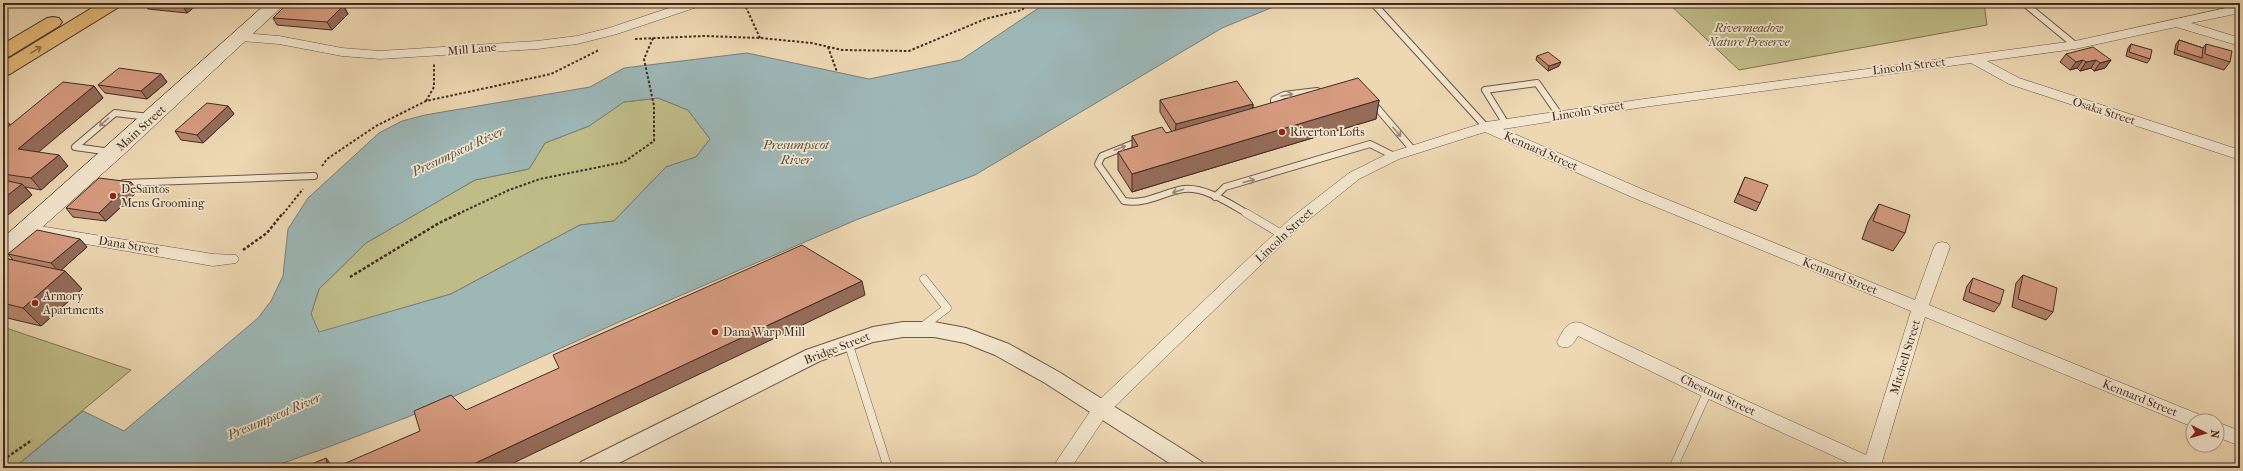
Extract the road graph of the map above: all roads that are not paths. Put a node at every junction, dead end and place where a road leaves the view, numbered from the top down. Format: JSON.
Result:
{"nodes":[{"id":1,"x":85,"y":3,"type":"edge"},
{"id":2,"x":113,"y":3,"type":"edge"},
{"id":3,"x":277,"y":3,"type":"edge"},
{"id":4,"x":696,"y":3,"type":"edge"},
{"id":5,"x":1373,"y":3,"type":"edge"},
{"id":6,"x":2024,"y":3,"type":"edge"},
{"id":7,"x":2240,"y":9,"type":"edge"},
{"id":8,"x":2179,"y":23,"type":"junction"},
{"id":9,"x":242,"y":37,"type":"junction"},
{"id":10,"x":2240,"y":42,"type":"edge"},
{"id":11,"x":2075,"y":45,"type":"junction"},
{"id":12,"x":3,"y":52,"type":"edge"},
{"id":13,"x":1972,"y":58,"type":"junction"},
{"id":14,"x":3,"y":70,"type":"edge"},
{"id":15,"x":1326,"y":90,"type":"edge"},
{"id":16,"x":1366,"y":95,"type":"edge"},
{"id":17,"x":1560,"y":116,"type":"junction"},
{"id":18,"x":153,"y":117,"type":"junction"},
{"id":19,"x":1267,"y":117,"type":"edge"},
{"id":20,"x":1506,"y":124,"type":"junction"},
{"id":21,"x":1486,"y":127,"type":"junction"},
{"id":22,"x":1146,"y":142,"type":"edge"},
{"id":23,"x":1413,"y":150,"type":"junction"},
{"id":24,"x":114,"y":152,"type":"junction"},
{"id":25,"x":2240,"y":155,"type":"edge"},
{"id":26,"x":1394,"y":156,"type":"junction"},
{"id":27,"x":314,"y":176,"type":"road end"},
{"id":28,"x":115,"y":182,"type":"edge"},
{"id":29,"x":1215,"y":197,"type":"junction"},
{"id":30,"x":27,"y":229,"type":"junction"},
{"id":31,"x":1283,"y":235,"type":"junction"},
{"id":32,"x":1942,"y":247,"type":"dead end"},
{"id":33,"x":3,"y":250,"type":"edge"},
{"id":34,"x":231,"y":259,"type":"road end"},
{"id":35,"x":924,"y":280,"type":"dead end"},
{"id":36,"x":1921,"y":309,"type":"junction"},
{"id":37,"x":918,"y":330,"type":"junction"},
{"id":38,"x":848,"y":341,"type":"junction"},
{"id":39,"x":1565,"y":342,"type":"dead end"},
{"id":40,"x":1708,"y":392,"type":"junction"},
{"id":41,"x":1101,"y":409,"type":"junction"},
{"id":42,"x":2185,"y":416,"type":"edge"},
{"id":43,"x":2225,"y":432,"type":"edge"},
{"id":44,"x":2240,"y":439,"type":"edge"},
{"id":45,"x":1874,"y":467,"type":"edge"},
{"id":46,"x":589,"y":468,"type":"edge"},
{"id":47,"x":888,"y":468,"type":"edge"},
{"id":48,"x":1061,"y":468,"type":"edge"},
{"id":49,"x":1194,"y":468,"type":"edge"},
{"id":50,"x":1673,"y":468,"type":"edge"}],
"edges":[{"from":1,"to":12,"type":"highway"},
{"from":14,"to":2,"type":"highway","one_way":true},
{"from":3,"to":9,"type":"main road","name":"Main Street"},
{"from":4,"to":9,"type":"street","name":"Mill Lane"},
{"from":5,"to":21,"type":"lane"},
{"from":6,"to":11,"type":"lane"},
{"from":7,"to":8,"type":"street","name":"Lincoln Street"},
{"from":8,"to":10,"type":"street"},
{"from":8,"to":11,"type":"street","name":"Lincoln Street"},
{"from":9,"to":18,"type":"main road","name":"Main Street"},
{"from":11,"to":13,"type":"street","name":"Lincoln Street"},
{"from":13,"to":17,"type":"street","name":"Lincoln Street"},
{"from":13,"to":25,"type":"street","name":"Osaka Street"},
{"from":19,"to":15,"type":"lane","one_way":true},
{"from":16,"to":23,"type":"lane","one_way":true},
{"from":17,"to":20,"type":"street","name":"Lincoln Street"},
{"from":17,"to":20,"type":"lane"},
{"from":18,"to":24,"type":"main road","name":"Main Street"},
{"from":18,"to":24,"type":"lane","one_way":true},
{"from":20,"to":21,"type":"street","name":"Lincoln Street"},
{"from":21,"to":23,"type":"street","name":"Lincoln Street"},
{"from":21,"to":36,"type":"street","name":"Kennard Street"},
{"from":29,"to":22,"type":"lane","one_way":true},
{"from":23,"to":26,"type":"street","name":"Lincoln Street"},
{"from":24,"to":30,"type":"main road","name":"Main Street"},
{"from":29,"to":26,"type":"lane","one_way":true},
{"from":26,"to":31,"type":"street","name":"Lincoln Street"},
{"from":27,"to":28,"type":"lane"},
{"from":29,"to":31,"type":"lane"},
{"from":30,"to":33,"type":"main road","name":"Main Street"},
{"from":30,"to":34,"type":"street","name":"Dana Street"},
{"from":31,"to":41,"type":"street","name":"Lincoln Street"},
{"from":32,"to":36,"type":"street","name":"Mitchell Street"},
{"from":35,"to":37,"type":"lane"},
{"from":36,"to":42,"type":"street","name":"Kennard Street"},
{"from":36,"to":45,"type":"street","name":"Mitchell Street"},
{"from":37,"to":38,"type":"street","name":"Bridge Street"},
{"from":37,"to":41,"type":"street","name":"Bridge Street"},
{"from":38,"to":46,"type":"street","name":"Bridge Street"},
{"from":38,"to":47,"type":"lane"},
{"from":39,"to":40,"type":"street","name":"Chestnut Street"},
{"from":40,"to":45,"type":"street","name":"Chestnut Street"},
{"from":40,"to":50,"type":"lane"},
{"from":41,"to":48,"type":"street","name":"Lincoln Street"},
{"from":41,"to":49,"type":"street","name":"Bridge Street"},
{"from":43,"to":44,"type":"street"}]}
